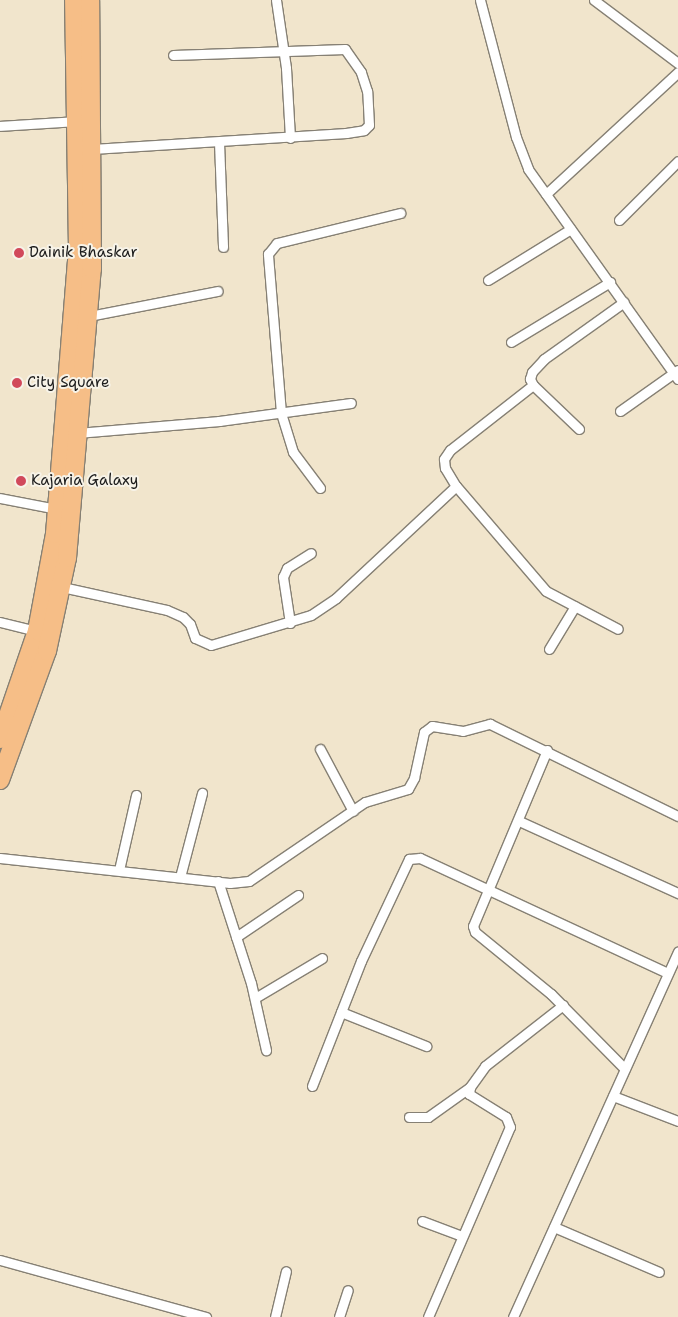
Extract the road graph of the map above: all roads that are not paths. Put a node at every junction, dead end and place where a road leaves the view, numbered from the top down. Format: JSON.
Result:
{"nodes":[{"id":1,"x":74,"y":0,"type":"edge"},
{"id":2,"x":90,"y":0,"type":"edge"},
{"id":3,"x":276,"y":0,"type":"edge"},
{"id":4,"x":480,"y":0,"type":"edge"},
{"id":5,"x":594,"y":0,"type":"edge"},
{"id":6,"x":283,"y":50,"type":"junction"},
{"id":7,"x":174,"y":55,"type":"dead end"},
{"id":8,"x":678,"y":64,"type":"edge"},
{"id":9,"x":678,"y":72,"type":"edge"},
{"id":10,"x":78,"y":121,"type":"junction"},
{"id":11,"x":0,"y":126,"type":"edge"},
{"id":12,"x":290,"y":138,"type":"junction"},
{"id":13,"x":219,"y":142,"type":"junction"},
{"id":14,"x":92,"y":149,"type":"junction"},
{"id":15,"x":678,"y":161,"type":"edge"},
{"id":16,"x":546,"y":194,"type":"junction"},
{"id":17,"x":400,"y":213,"type":"dead end"},
{"id":18,"x":619,"y":220,"type":"dead end"},
{"id":19,"x":571,"y":228,"type":"junction"},
{"id":20,"x":223,"y":247,"type":"dead end"},
{"id":21,"x":488,"y":280,"type":"dead end"},
{"id":22,"x":610,"y":282,"type":"junction"},
{"id":23,"x":218,"y":291,"type":"dead end"},
{"id":24,"x":624,"y":302,"type":"junction"},
{"id":25,"x":88,"y":316,"type":"junction"},
{"id":26,"x":511,"y":342,"type":"dead end"},
{"id":27,"x":677,"y":374,"type":"edge"},
{"id":28,"x":533,"y":385,"type":"junction"},
{"id":29,"x":351,"y":403,"type":"dead end"},
{"id":30,"x":620,"y":411,"type":"dead end"},
{"id":31,"x":281,"y":413,"type":"junction"},
{"id":32,"x":579,"y":429,"type":"dead end"},
{"id":33,"x":77,"y":433,"type":"junction"},
{"id":34,"x":456,"y":486,"type":"junction"},
{"id":35,"x":320,"y":488,"type":"dead end"},
{"id":36,"x":0,"y":498,"type":"edge"},
{"id":37,"x":57,"y":509,"type":"junction"},
{"id":38,"x":311,"y":552,"type":"dead end"},
{"id":39,"x":62,"y":587,"type":"junction"},
{"id":40,"x":575,"y":606,"type":"junction"},
{"id":41,"x":0,"y":622,"type":"edge"},
{"id":42,"x":290,"y":623,"type":"junction"},
{"id":43,"x":618,"y":629,"type":"dead end"},
{"id":44,"x":37,"y":632,"type":"junction"},
{"id":45,"x":549,"y":650,"type":"dead end"},
{"id":46,"x":0,"y":739,"type":"edge"},
{"id":47,"x":320,"y":749,"type":"dead end"},
{"id":48,"x":547,"y":750,"type":"junction"},
{"id":49,"x":0,"y":780,"type":"edge"},
{"id":50,"x":202,"y":793,"type":"dead end"},
{"id":51,"x":136,"y":795,"type":"dead end"},
{"id":52,"x":353,"y":811,"type":"junction"},
{"id":53,"x":678,"y":816,"type":"edge"},
{"id":54,"x":519,"y":821,"type":"junction"},
{"id":55,"x":0,"y":858,"type":"edge"},
{"id":56,"x":119,"y":870,"type":"junction"},
{"id":57,"x":180,"y":876,"type":"junction"},
{"id":58,"x":218,"y":881,"type":"junction"},
{"id":59,"x":489,"y":891,"type":"junction"},
{"id":60,"x":678,"y":893,"type":"edge"},
{"id":61,"x":298,"y":895,"type":"dead end"},
{"id":62,"x":236,"y":937,"type":"junction"},
{"id":63,"x":677,"y":955,"type":"edge"},
{"id":64,"x":322,"y":958,"type":"dead end"},
{"id":65,"x":668,"y":973,"type":"junction"},
{"id":66,"x":254,"y":998,"type":"junction"},
{"id":67,"x":563,"y":1005,"type":"junction"},
{"id":68,"x":341,"y":1012,"type":"junction"},
{"id":69,"x":426,"y":1046,"type":"dead end"},
{"id":70,"x":266,"y":1050,"type":"dead end"},
{"id":71,"x":625,"y":1069,"type":"junction"},
{"id":72,"x":312,"y":1086,"type":"dead end"},
{"id":73,"x":470,"y":1087,"type":"junction"},
{"id":74,"x":613,"y":1096,"type":"junction"},
{"id":75,"x":409,"y":1117,"type":"dead end"},
{"id":76,"x":678,"y":1121,"type":"edge"},
{"id":77,"x":422,"y":1221,"type":"dead end"},
{"id":78,"x":554,"y":1227,"type":"junction"},
{"id":79,"x":462,"y":1236,"type":"junction"},
{"id":80,"x":0,"y":1260,"type":"edge"},
{"id":81,"x":286,"y":1271,"type":"dead end"},
{"id":82,"x":659,"y":1272,"type":"dead end"},
{"id":83,"x":348,"y":1290,"type":"dead end"},
{"id":84,"x":206,"y":1317,"type":"edge"},
{"id":85,"x":274,"y":1317,"type":"edge"},
{"id":86,"x":339,"y":1317,"type":"edge"},
{"id":87,"x":428,"y":1317,"type":"edge"},
{"id":88,"x":513,"y":1317,"type":"edge"}],
"edges":[{"from":1,"to":10,"type":"highway"},
{"from":2,"to":14,"type":"highway"},
{"from":3,"to":6,"type":"street"},
{"from":4,"to":16,"type":"street"},
{"from":5,"to":8,"type":"street"},
{"from":6,"to":7,"type":"street"},
{"from":6,"to":12,"type":"street"},
{"from":6,"to":12,"type":"street"},
{"from":9,"to":16,"type":"street"},
{"from":10,"to":11,"type":"street"},
{"from":10,"to":37,"type":"highway"},
{"from":12,"to":13,"type":"street"},
{"from":13,"to":14,"type":"street"},
{"from":13,"to":20,"type":"street"},
{"from":14,"to":25,"type":"highway"},
{"from":15,"to":18,"type":"street"},
{"from":16,"to":19,"type":"street"},
{"from":17,"to":31,"type":"street"},
{"from":19,"to":21,"type":"street"},
{"from":19,"to":22,"type":"street"},
{"from":22,"to":24,"type":"street"},
{"from":22,"to":26,"type":"street"},
{"from":23,"to":25,"type":"street"},
{"from":24,"to":27,"type":"street"},
{"from":24,"to":28,"type":"street"},
{"from":25,"to":33,"type":"highway"},
{"from":27,"to":30,"type":"street"},
{"from":28,"to":32,"type":"street"},
{"from":28,"to":34,"type":"street"},
{"from":29,"to":31,"type":"street"},
{"from":31,"to":33,"type":"street"},
{"from":31,"to":35,"type":"street"},
{"from":33,"to":39,"type":"highway"},
{"from":34,"to":40,"type":"street"},
{"from":34,"to":42,"type":"street"},
{"from":36,"to":37,"type":"street"},
{"from":37,"to":44,"type":"highway"},
{"from":38,"to":42,"type":"street"},
{"from":39,"to":42,"type":"street"},
{"from":39,"to":49,"type":"highway"},
{"from":40,"to":43,"type":"street"},
{"from":40,"to":45,"type":"street"},
{"from":41,"to":44,"type":"street"},
{"from":44,"to":46,"type":"highway"},
{"from":47,"to":52,"type":"street"},
{"from":48,"to":52,"type":"street"},
{"from":48,"to":53,"type":"street"},
{"from":48,"to":54,"type":"street"},
{"from":50,"to":57,"type":"street"},
{"from":51,"to":56,"type":"street"},
{"from":52,"to":58,"type":"street"},
{"from":54,"to":59,"type":"street"},
{"from":54,"to":60,"type":"street"},
{"from":55,"to":56,"type":"street"},
{"from":56,"to":57,"type":"street"},
{"from":57,"to":58,"type":"street"},
{"from":58,"to":62,"type":"street"},
{"from":59,"to":65,"type":"street"},
{"from":59,"to":67,"type":"street"},
{"from":59,"to":68,"type":"street"},
{"from":61,"to":62,"type":"street"},
{"from":62,"to":66,"type":"street"},
{"from":63,"to":65,"type":"street"},
{"from":64,"to":66,"type":"street"},
{"from":65,"to":71,"type":"street"},
{"from":66,"to":70,"type":"street"},
{"from":67,"to":71,"type":"street"},
{"from":67,"to":73,"type":"street"},
{"from":68,"to":69,"type":"street"},
{"from":68,"to":72,"type":"street"},
{"from":71,"to":74,"type":"street"},
{"from":73,"to":75,"type":"street"},
{"from":73,"to":79,"type":"street"},
{"from":74,"to":76,"type":"street"},
{"from":74,"to":78,"type":"street"},
{"from":77,"to":79,"type":"street"},
{"from":78,"to":82,"type":"street"},
{"from":78,"to":88,"type":"street"},
{"from":79,"to":87,"type":"street"},
{"from":80,"to":84,"type":"street"},
{"from":81,"to":85,"type":"street"},
{"from":83,"to":86,"type":"street"}]}
